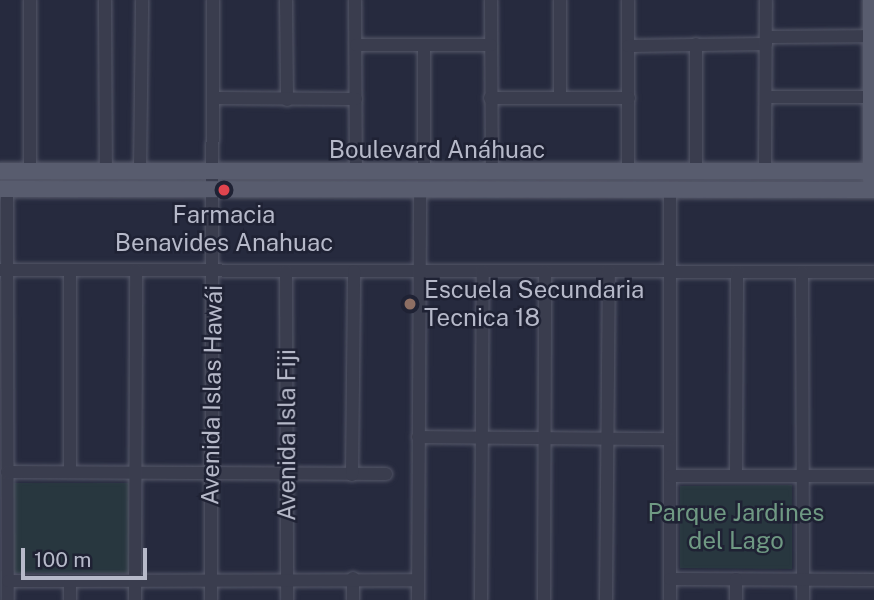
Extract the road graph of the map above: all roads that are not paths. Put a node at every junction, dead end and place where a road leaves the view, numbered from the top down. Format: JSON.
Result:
{"nodes":[{"id":1,"x":30,"y":0,"type":"edge"},
{"id":2,"x":105,"y":0,"type":"edge"},
{"id":3,"x":142,"y":0,"type":"edge"},
{"id":4,"x":213,"y":0,"type":"edge"},
{"id":5,"x":286,"y":0,"type":"edge"},
{"id":6,"x":355,"y":0,"type":"edge"},
{"id":7,"x":491,"y":0,"type":"edge"},
{"id":8,"x":560,"y":0,"type":"edge"},
{"id":9,"x":628,"y":0,"type":"edge"},
{"id":10,"x":766,"y":0,"type":"edge"},
{"id":11,"x":871,"y":0,"type":"edge"},
{"id":12,"x":871,"y":36,"type":"junction"},
{"id":13,"x":766,"y":40,"type":"junction"},
{"id":14,"x":696,"y":44,"type":"junction"},
{"id":15,"x":356,"y":45,"type":"junction"},
{"id":16,"x":424,"y":46,"type":"junction"},
{"id":17,"x":491,"y":46,"type":"junction"},
{"id":18,"x":628,"y":46,"type":"junction"},
{"id":19,"x":766,"y":97,"type":"junction"},
{"id":20,"x":871,"y":97,"type":"junction"},
{"id":21,"x":560,"y":98,"type":"junction"},
{"id":22,"x":629,"y":98,"type":"junction"},
{"id":23,"x":214,"y":99,"type":"junction"},
{"id":24,"x":356,"y":99,"type":"junction"},
{"id":25,"x":490,"y":99,"type":"junction"},
{"id":26,"x":287,"y":100,"type":"junction"},
{"id":27,"x":0,"y":171,"type":"edge"},
{"id":28,"x":30,"y":171,"type":"junction"},
{"id":29,"x":765,"y":171,"type":"junction"},
{"id":30,"x":873,"y":171,"type":"edge"},
{"id":31,"x":106,"y":172,"type":"junction"},
{"id":32,"x":141,"y":172,"type":"junction"},
{"id":33,"x":214,"y":172,"type":"junction"},
{"id":34,"x":492,"y":172,"type":"junction"},
{"id":35,"x":628,"y":172,"type":"junction"},
{"id":36,"x":696,"y":172,"type":"junction"},
{"id":37,"x":356,"y":173,"type":"junction"},
{"id":38,"x":424,"y":173,"type":"junction"},
{"id":39,"x":670,"y":188,"type":"junction"},
{"id":40,"x":3,"y":189,"type":"edge"},
{"id":41,"x":214,"y":189,"type":"junction"},
{"id":42,"x":420,"y":190,"type":"junction"},
{"id":43,"x":873,"y":191,"type":"edge"},
{"id":44,"x":4,"y":270,"type":"edge"},
{"id":45,"x":136,"y":270,"type":"junction"},
{"id":46,"x":70,"y":271,"type":"junction"},
{"id":47,"x":214,"y":271,"type":"junction"},
{"id":48,"x":286,"y":271,"type":"junction"},
{"id":49,"x":354,"y":271,"type":"junction"},
{"id":50,"x":420,"y":271,"type":"junction"},
{"id":51,"x":483,"y":271,"type":"junction"},
{"id":52,"x":545,"y":271,"type":"junction"},
{"id":53,"x":608,"y":271,"type":"junction"},
{"id":54,"x":671,"y":271,"type":"junction"},
{"id":55,"x":737,"y":271,"type":"junction"},
{"id":56,"x":802,"y":271,"type":"junction"},
{"id":57,"x":874,"y":272,"type":"edge"},
{"id":58,"x":4,"y":436,"type":"edge"},
{"id":59,"x":418,"y":437,"type":"junction"},
{"id":60,"x":481,"y":438,"type":"junction"},
{"id":61,"x":544,"y":439,"type":"junction"},
{"id":62,"x":608,"y":439,"type":"junction"},
{"id":63,"x":670,"y":439,"type":"junction"},
{"id":64,"x":7,"y":472,"type":"junction"},
{"id":65,"x":70,"y":472,"type":"junction"},
{"id":66,"x":135,"y":474,"type":"junction"},
{"id":67,"x":211,"y":474,"type":"junction"},
{"id":68,"x":386,"y":474,"type":"dead end"},
{"id":69,"x":287,"y":475,"type":"junction"},
{"id":70,"x":352,"y":475,"type":"junction"},
{"id":71,"x":736,"y":475,"type":"junction"},
{"id":72,"x":670,"y":476,"type":"junction"},
{"id":73,"x":802,"y":476,"type":"junction"},
{"id":74,"x":874,"y":476,"type":"edge"},
{"id":75,"x":135,"y":578,"type":"junction"},
{"id":76,"x":211,"y":578,"type":"junction"},
{"id":77,"x":287,"y":578,"type":"junction"},
{"id":78,"x":353,"y":578,"type":"junction"},
{"id":79,"x":670,"y":579,"type":"junction"},
{"id":80,"x":736,"y":579,"type":"junction"},
{"id":81,"x":802,"y":579,"type":"junction"},
{"id":82,"x":418,"y":580,"type":"junction"},
{"id":83,"x":874,"y":580,"type":"edge"},
{"id":84,"x":8,"y":581,"type":"junction"},
{"id":85,"x":70,"y":581,"type":"junction"},
{"id":86,"x":8,"y":600,"type":"edge"},
{"id":87,"x":70,"y":600,"type":"edge"},
{"id":88,"x":135,"y":600,"type":"edge"},
{"id":89,"x":211,"y":600,"type":"edge"},
{"id":90,"x":287,"y":600,"type":"edge"},
{"id":91,"x":353,"y":600,"type":"edge"},
{"id":92,"x":418,"y":600,"type":"edge"},
{"id":93,"x":481,"y":600,"type":"edge"},
{"id":94,"x":544,"y":600,"type":"edge"},
{"id":95,"x":606,"y":600,"type":"edge"},
{"id":96,"x":670,"y":600,"type":"edge"},
{"id":97,"x":736,"y":600,"type":"edge"},
{"id":98,"x":803,"y":600,"type":"edge"}],
"edges":[{"from":1,"to":28,"type":"street"},
{"from":2,"to":31,"type":"street"},
{"from":3,"to":32,"type":"street"},
{"from":4,"to":23,"type":"street","name":"Avenida Islas Hawái"},
{"from":5,"to":26,"type":"street"},
{"from":6,"to":15,"type":"street"},
{"from":7,"to":17,"type":"street"},
{"from":8,"to":21,"type":"street"},
{"from":9,"to":18,"type":"street"},
{"from":10,"to":13,"type":"street"},
{"from":11,"to":12,"type":"main road"},
{"from":12,"to":13,"type":"street"},
{"from":12,"to":20,"type":"main road"},
{"from":13,"to":14,"type":"street"},
{"from":13,"to":19,"type":"street"},
{"from":14,"to":18,"type":"street"},
{"from":14,"to":36,"type":"street"},
{"from":15,"to":16,"type":"street"},
{"from":15,"to":24,"type":"street"},
{"from":16,"to":17,"type":"street"},
{"from":16,"to":38,"type":"street"},
{"from":17,"to":25,"type":"street"},
{"from":18,"to":22,"type":"street"},
{"from":19,"to":20,"type":"street"},
{"from":19,"to":29,"type":"street"},
{"from":20,"to":30,"type":"main road"},
{"from":21,"to":22,"type":"street"},
{"from":21,"to":25,"type":"street"},
{"from":22,"to":35,"type":"street"},
{"from":23,"to":26,"type":"street"},
{"from":23,"to":33,"type":"street","name":"Avenida Islas Hawái"},
{"from":24,"to":26,"type":"street"},
{"from":24,"to":37,"type":"street"},
{"from":25,"to":34,"type":"street"},
{"from":27,"to":28,"type":"main road","name":"Boulevard Anáhuac"},
{"from":28,"to":31,"type":"main road","name":"Boulevard Anáhuac"},
{"from":29,"to":30,"type":"main road","name":"Boulevard Anáhuac"},
{"from":29,"to":36,"type":"main road","name":"Boulevard Anáhuac"},
{"from":30,"to":43,"type":"main road"},
{"from":31,"to":32,"type":"main road","name":"Boulevard Anáhuac"},
{"from":32,"to":33,"type":"main road","name":"Boulevard Anáhuac"},
{"from":33,"to":37,"type":"main road","name":"Boulevard Anáhuac"},
{"from":33,"to":41,"type":"street","name":"Avenida Islas Hawái"},
{"from":34,"to":35,"type":"main road","name":"Boulevard Anáhuac"},
{"from":34,"to":38,"type":"main road","name":"Boulevard Anáhuac"},
{"from":35,"to":36,"type":"main road","name":"Boulevard Anáhuac"},
{"from":37,"to":38,"type":"main road","name":"Boulevard Anáhuac"},
{"from":39,"to":42,"type":"main road","name":"Boulevard Anáhuac"},
{"from":39,"to":43,"type":"main road","name":"Boulevard Anáhuac"},
{"from":39,"to":54,"type":"street"},
{"from":40,"to":41,"type":"main road","name":"Boulevard Anáhuac"},
{"from":40,"to":44,"type":"street"},
{"from":41,"to":42,"type":"main road","name":"Boulevard Anáhuac"},
{"from":41,"to":47,"type":"street","name":"Avenida Islas Hawái"},
{"from":42,"to":50,"type":"street"},
{"from":44,"to":46,"type":"street"},
{"from":44,"to":58,"type":"street"},
{"from":45,"to":46,"type":"street"},
{"from":45,"to":47,"type":"street"},
{"from":45,"to":66,"type":"street"},
{"from":46,"to":65,"type":"street"},
{"from":47,"to":48,"type":"street"},
{"from":47,"to":67,"type":"street","name":"Avenida Islas Hawái"},
{"from":48,"to":49,"type":"street"},
{"from":48,"to":69,"type":"street","name":"Avenida Isla Fiji"},
{"from":49,"to":50,"type":"street"},
{"from":49,"to":70,"type":"street"},
{"from":50,"to":51,"type":"street"},
{"from":50,"to":59,"type":"street"},
{"from":51,"to":52,"type":"street"},
{"from":51,"to":60,"type":"street"},
{"from":52,"to":53,"type":"street"},
{"from":52,"to":61,"type":"street"},
{"from":53,"to":54,"type":"street"},
{"from":53,"to":62,"type":"street"},
{"from":54,"to":55,"type":"street"},
{"from":54,"to":63,"type":"street"},
{"from":55,"to":56,"type":"street"},
{"from":55,"to":71,"type":"street"},
{"from":56,"to":57,"type":"street"},
{"from":56,"to":73,"type":"street"},
{"from":58,"to":64,"type":"street"},
{"from":59,"to":60,"type":"street"},
{"from":59,"to":82,"type":"street"},
{"from":60,"to":61,"type":"street"},
{"from":60,"to":93,"type":"street"},
{"from":61,"to":62,"type":"street"},
{"from":61,"to":94,"type":"street"},
{"from":62,"to":63,"type":"street"},
{"from":62,"to":95,"type":"street"},
{"from":63,"to":72,"type":"street"},
{"from":64,"to":65,"type":"street"},
{"from":64,"to":84,"type":"street"},
{"from":65,"to":66,"type":"street"},
{"from":66,"to":67,"type":"street"},
{"from":66,"to":75,"type":"street"},
{"from":67,"to":69,"type":"street"},
{"from":67,"to":76,"type":"street","name":"Avenida Islas Hawái"},
{"from":68,"to":70,"type":"street"},
{"from":69,"to":70,"type":"street"},
{"from":69,"to":77,"type":"street","name":"Avenida Isla Fiji"},
{"from":71,"to":72,"type":"street"},
{"from":71,"to":73,"type":"street"},
{"from":72,"to":79,"type":"street"},
{"from":73,"to":74,"type":"street"},
{"from":73,"to":81,"type":"street"},
{"from":75,"to":76,"type":"street"},
{"from":75,"to":85,"type":"street"},
{"from":75,"to":88,"type":"street"},
{"from":76,"to":77,"type":"street"},
{"from":76,"to":89,"type":"street","name":"Avenida Islas Hawái"},
{"from":77,"to":78,"type":"street"},
{"from":77,"to":90,"type":"street","name":"Avenida Isla Fiji"},
{"from":78,"to":82,"type":"street"},
{"from":78,"to":91,"type":"street"},
{"from":79,"to":80,"type":"street"},
{"from":79,"to":96,"type":"street"},
{"from":80,"to":81,"type":"street"},
{"from":80,"to":97,"type":"street"},
{"from":81,"to":83,"type":"street"},
{"from":81,"to":98,"type":"street"},
{"from":82,"to":92,"type":"street"},
{"from":84,"to":85,"type":"street"},
{"from":84,"to":86,"type":"street"},
{"from":85,"to":87,"type":"street"}]}
